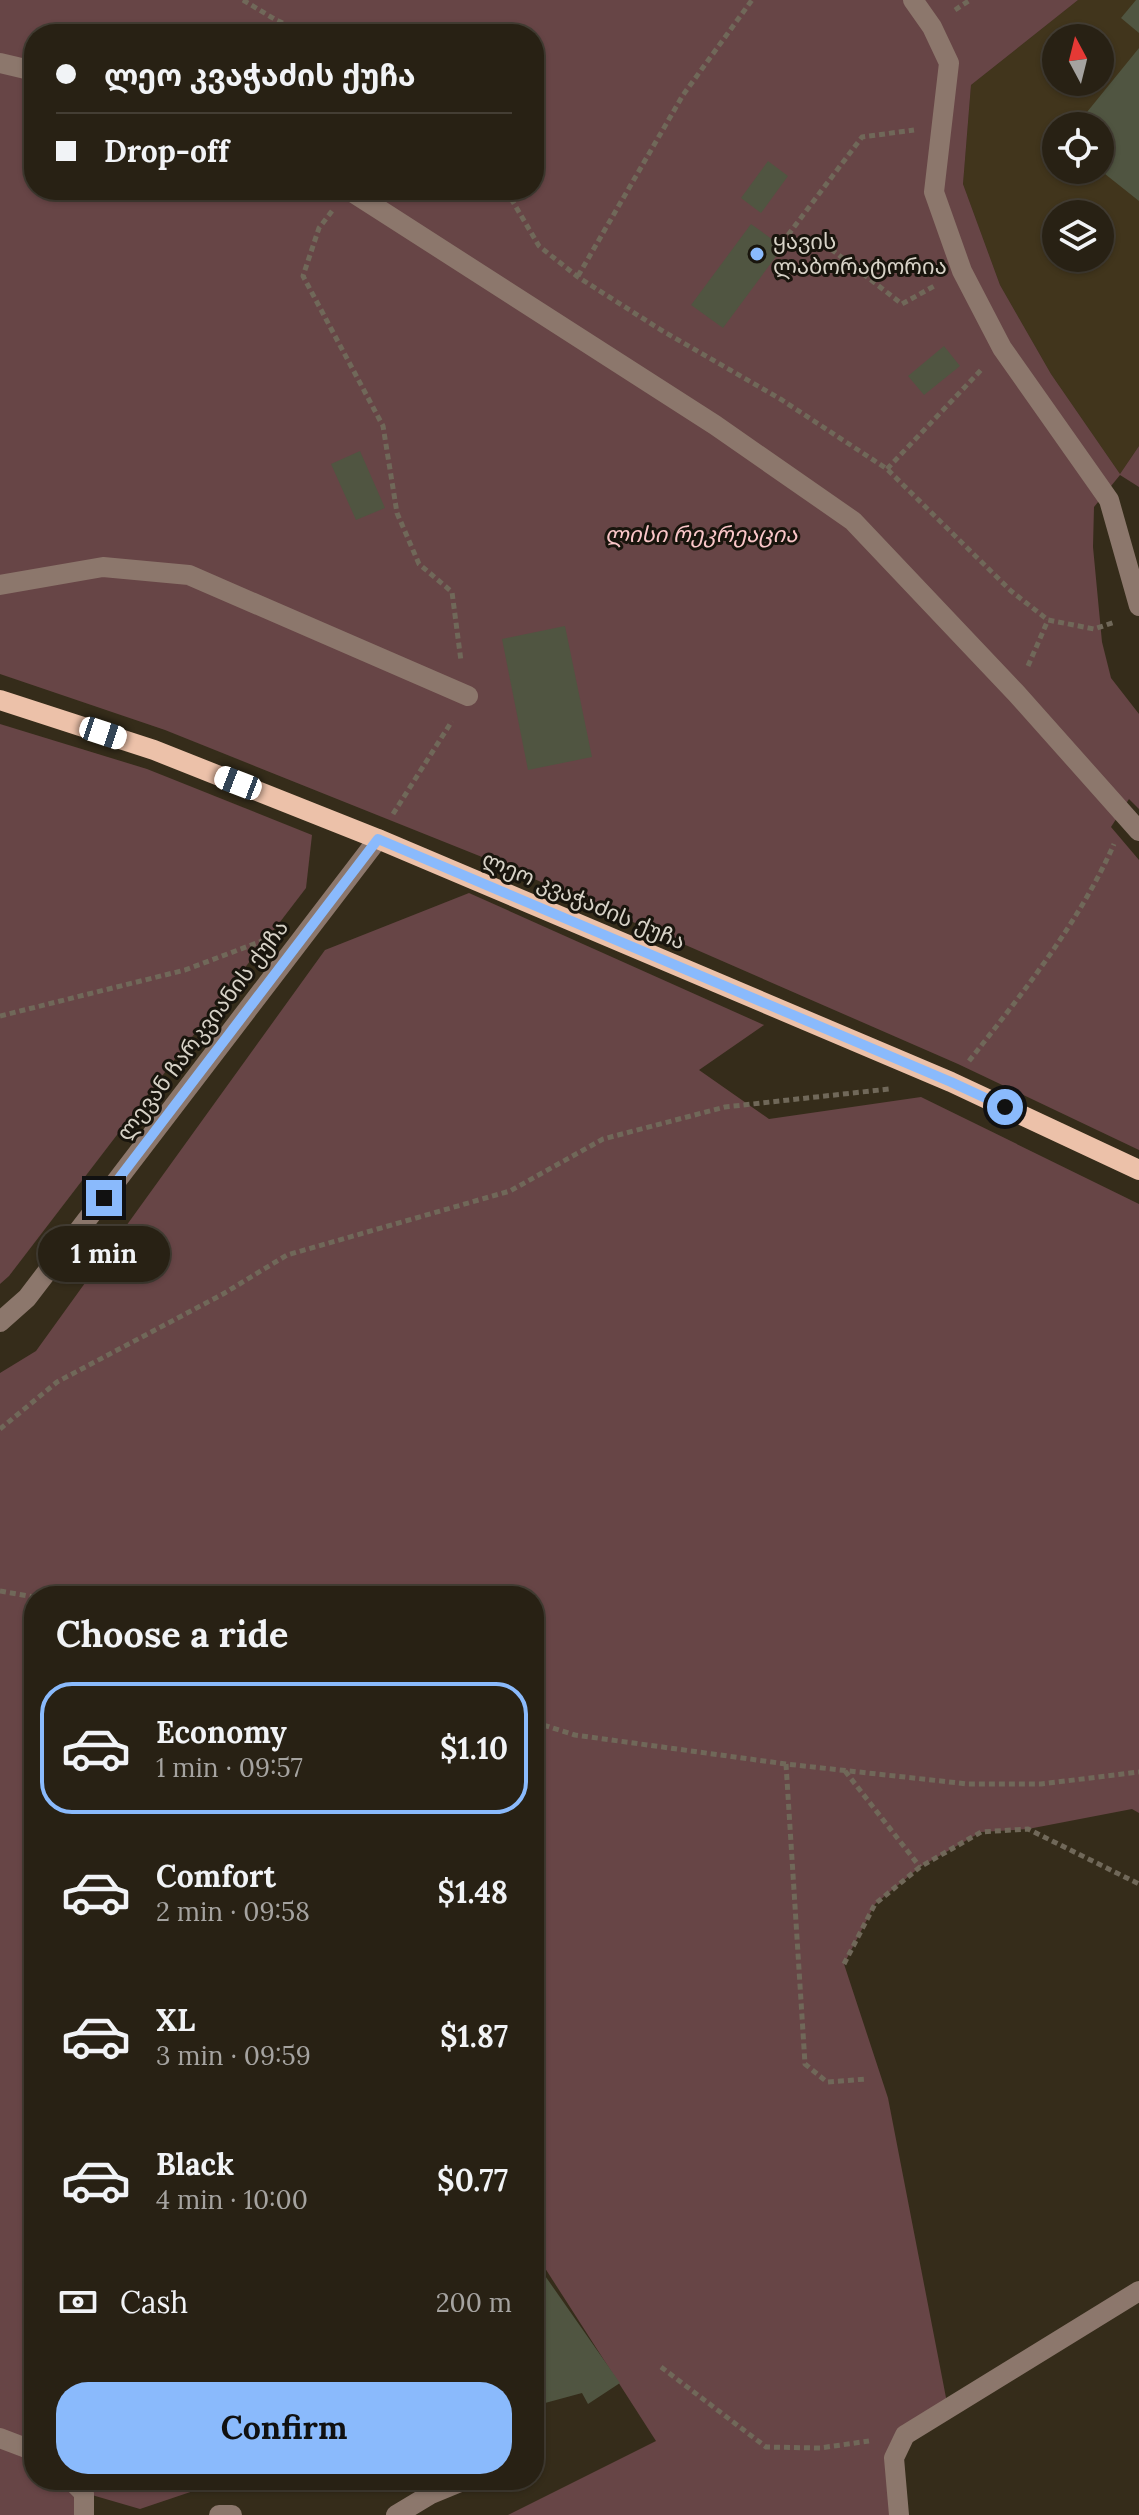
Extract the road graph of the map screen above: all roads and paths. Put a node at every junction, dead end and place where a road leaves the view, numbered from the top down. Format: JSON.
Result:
{"nodes":[{"id":1,"x":243,"y":0,"type":"edge"},
{"id":2,"x":752,"y":0,"type":"edge"},
{"id":3,"x":913,"y":0,"type":"edge"},
{"id":4,"x":285,"y":24,"type":"edge"},
{"id":5,"x":0,"y":63,"type":"edge"},
{"id":6,"x":24,"y":69,"type":"edge"},
{"id":7,"x":941,"y":127,"type":"junction"},
{"id":8,"x":365,"y":200,"type":"edge"},
{"id":9,"x":512,"y":200,"type":"edge"},
{"id":10,"x":319,"y":228,"type":"dead end"},
{"id":11,"x":788,"y":235,"type":"dead end"},
{"id":12,"x":831,"y":249,"type":"dead end"},
{"id":13,"x":962,"y":271,"type":"junction"},
{"id":14,"x":578,"y":277,"type":"junction"},
{"id":15,"x":1002,"y":348,"type":"junction"},
{"id":16,"x":887,"y":469,"type":"junction"},
{"id":17,"x":1131,"y":546,"type":"edge"},
{"id":18,"x":0,"y":585,"type":"edge"},
{"id":19,"x":1132,"y":613,"type":"edge"},
{"id":20,"x":1048,"y":620,"type":"junction"},
{"id":21,"x":1016,"y":693,"type":"junction"},
{"id":22,"x":468,"y":696,"type":"junction"},
{"id":23,"x":0,"y":700,"type":"edge"},
{"id":24,"x":1132,"y":824,"type":"edge"},
{"id":25,"x":378,"y":839,"type":"junction"},
{"id":26,"x":316,"y":921,"type":"junction"},
{"id":27,"x":0,"y":1016,"type":"edge"},
{"id":28,"x":951,"y":1082,"type":"junction"},
{"id":29,"x":891,"y":1089,"type":"dead end"},
{"id":30,"x":1139,"y":1170,"type":"edge"},
{"id":31,"x":0,"y":1322,"type":"edge"},
{"id":32,"x":0,"y":1429,"type":"edge"},
{"id":33,"x":0,"y":1591,"type":"edge"},
{"id":34,"x":24,"y":1595,"type":"edge"},
{"id":35,"x":544,"y":1725,"type":"edge"},
{"id":36,"x":786,"y":1764,"type":"junction"},
{"id":37,"x":845,"y":1771,"type":"junction"},
{"id":38,"x":1139,"y":1772,"type":"edge"},
{"id":39,"x":920,"y":1867,"type":"junction"},
{"id":40,"x":1139,"y":1884,"type":"edge"},
{"id":41,"x":844,"y":1964,"type":"dead end"},
{"id":42,"x":866,"y":2079,"type":"dead end"},
{"id":43,"x":1139,"y":2291,"type":"edge"},
{"id":44,"x":661,"y":2367,"type":"dead end"},
{"id":45,"x":905,"y":2435,"type":"junction"},
{"id":46,"x":0,"y":2438,"type":"edge"},
{"id":47,"x":24,"y":2447,"type":"edge"},
{"id":48,"x":81,"y":2490,"type":"edge"},
{"id":49,"x":441,"y":2490,"type":"edge"},
{"id":50,"x":84,"y":2515,"type":"edge"},
{"id":51,"x":219,"y":2515,"type":"edge"},
{"id":52,"x":232,"y":2515,"type":"edge"},
{"id":53,"x":396,"y":2515,"type":"edge"},
{"id":54,"x":899,"y":2515,"type":"edge"}],
"edges":[{"from":1,"to":4,"type":"path"},
{"from":2,"to":14,"type":"path"},
{"from":3,"to":7,"type":"street"},
{"from":5,"to":6,"type":"street"},
{"from":7,"to":11,"type":"path"},
{"from":7,"to":13,"type":"street"},
{"from":8,"to":21,"type":"street"},
{"from":9,"to":14,"type":"path"},
{"from":10,"to":22,"type":"path"},
{"from":12,"to":13,"type":"path"},
{"from":13,"to":15,"type":"street"},
{"from":14,"to":16,"type":"path"},
{"from":15,"to":16,"type":"path"},
{"from":15,"to":17,"type":"street"},
{"from":16,"to":20,"type":"path"},
{"from":17,"to":19,"type":"street"},
{"from":18,"to":22,"type":"street"},
{"from":19,"to":20,"type":"path"},
{"from":20,"to":21,"type":"path"},
{"from":21,"to":24,"type":"street"},
{"from":22,"to":25,"type":"path"},
{"from":23,"to":25,"type":"main road","name":"ლეო კვაჭაძის ქუჩა"},
{"from":24,"to":28,"type":"path"},
{"from":25,"to":26,"type":"street","name":"ლევან ჩარკვიანის ქუჩა"},
{"from":25,"to":28,"type":"main road","name":"ლეო კვაჭაძის ქუჩა"},
{"from":26,"to":27,"type":"path"},
{"from":26,"to":31,"type":"street","name":"ლევან ჩარკვიანის ქუჩა"},
{"from":28,"to":30,"type":"main road","name":"ლეო კვაჭაძის ქუჩა"},
{"from":29,"to":32,"type":"path"},
{"from":33,"to":34,"type":"path"},
{"from":35,"to":36,"type":"path"},
{"from":36,"to":37,"type":"path"},
{"from":36,"to":42,"type":"path"},
{"from":37,"to":38,"type":"path"},
{"from":37,"to":39,"type":"path"},
{"from":39,"to":40,"type":"path"},
{"from":39,"to":41,"type":"path"},
{"from":43,"to":45,"type":"street"},
{"from":44,"to":45,"type":"path"},
{"from":45,"to":54,"type":"street"},
{"from":46,"to":47,"type":"street"},
{"from":48,"to":50,"type":"street"},
{"from":49,"to":53,"type":"street"},
{"from":51,"to":52,"type":"street"}]}
